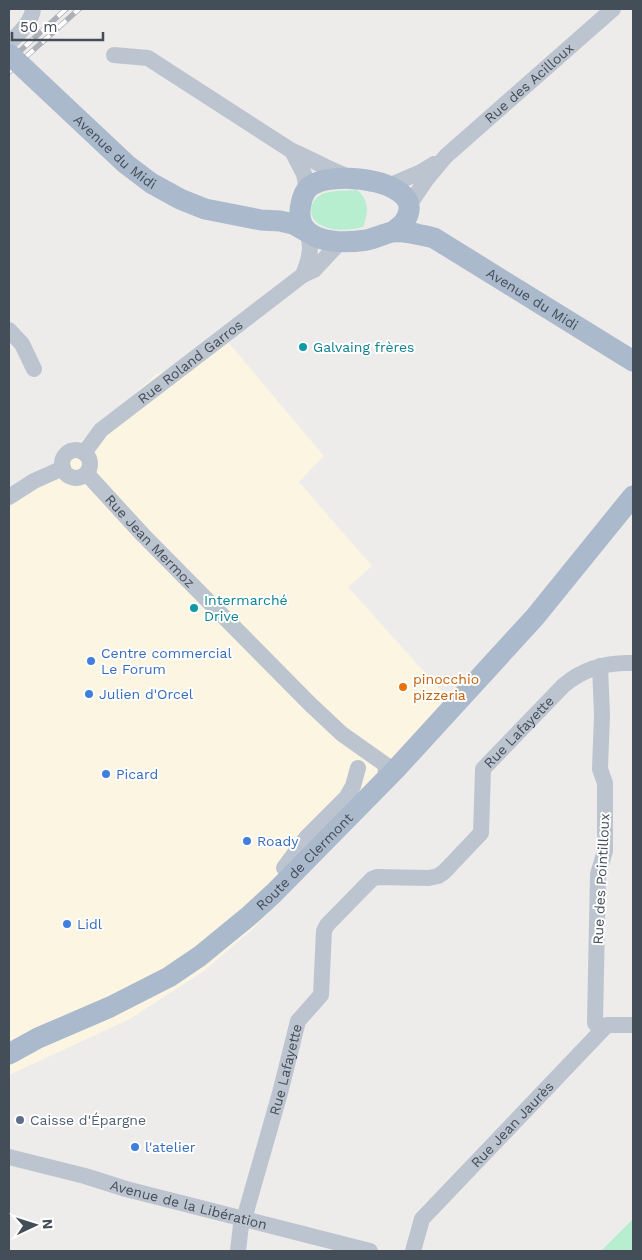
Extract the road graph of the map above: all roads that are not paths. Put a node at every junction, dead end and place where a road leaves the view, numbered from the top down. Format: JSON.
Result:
{"nodes":[{"id":1,"x":33,"y":9,"type":"edge"},
{"id":2,"x":613,"y":9,"type":"edge"},
{"id":3,"x":9,"y":42,"type":"edge"},
{"id":4,"x":9,"y":54,"type":"edge"},
{"id":5,"x":114,"y":55,"type":"dead end"},
{"id":6,"x":292,"y":151,"type":"junction"},
{"id":7,"x":446,"y":156,"type":"junction"},
{"id":8,"x":349,"y":178,"type":"junction"},
{"id":9,"x":388,"y":186,"type":"junction"},
{"id":10,"x":305,"y":193,"type":"junction"},
{"id":11,"x":409,"y":204,"type":"junction"},
{"id":12,"x":242,"y":215,"type":"junction"},
{"id":13,"x":307,"y":232,"type":"junction"},
{"id":14,"x":393,"y":232,"type":"junction"},
{"id":15,"x":434,"y":238,"type":"junction"},
{"id":16,"x":341,"y":242,"type":"junction"},
{"id":17,"x":303,"y":275,"type":"junction"},
{"id":18,"x":9,"y":330,"type":"edge"},
{"id":19,"x":633,"y":361,"type":"edge"},
{"id":20,"x":34,"y":369,"type":"dead end"},
{"id":21,"x":84,"y":453,"type":"junction"},
{"id":22,"x":63,"y":468,"type":"junction"},
{"id":23,"x":87,"y":474,"type":"junction"},
{"id":24,"x":633,"y":496,"type":"edge"},
{"id":25,"x":9,"y":497,"type":"edge"},
{"id":26,"x":633,"y":663,"type":"edge"},
{"id":27,"x":600,"y":666,"type":"junction"},
{"id":28,"x":342,"y":734,"type":"junction"},
{"id":29,"x":381,"y":771,"type":"junction"},
{"id":30,"x":221,"y":938,"type":"junction"},
{"id":31,"x":110,"y":1007,"type":"junction"},
{"id":32,"x":633,"y":1025,"type":"edge"},
{"id":33,"x":601,"y":1031,"type":"junction"},
{"id":34,"x":9,"y":1054,"type":"edge"},
{"id":35,"x":9,"y":1069,"type":"edge"},
{"id":36,"x":9,"y":1157,"type":"edge"},
{"id":37,"x":243,"y":1218,"type":"junction"},
{"id":38,"x":238,"y":1251,"type":"edge"},
{"id":39,"x":370,"y":1251,"type":"edge"},
{"id":40,"x":413,"y":1251,"type":"edge"}],
"edges":[{"from":1,"to":3,"type":"street"},
{"from":2,"to":7,"type":"street","name":"Rue des Acilloux"},
{"from":4,"to":12,"type":"main road","name":"Avenue du Midi","bridge":true},
{"from":5,"to":6,"type":"street"},
{"from":6,"to":8,"type":"street"},
{"from":6,"to":10,"type":"street"},
{"from":7,"to":9,"type":"street","name":"Rue des Acilloux"},
{"from":7,"to":11,"type":"street","name":"Rue des Acilloux"},
{"from":8,"to":9,"type":"main road"},
{"from":8,"to":10,"type":"main road"},
{"from":9,"to":11,"type":"main road"},
{"from":10,"to":12,"type":"main road","name":"Avenue du Midi"},
{"from":10,"to":13,"type":"main road"},
{"from":11,"to":14,"type":"main road"},
{"from":11,"to":15,"type":"main road","name":"Avenue du Midi"},
{"from":12,"to":13,"type":"main road","name":"Avenue du Midi"},
{"from":13,"to":16,"type":"main road"},
{"from":13,"to":17,"type":"street"},
{"from":14,"to":15,"type":"main road","name":"Avenue du Midi"},
{"from":14,"to":16,"type":"main road"},
{"from":15,"to":19,"type":"main road","name":"Avenue du Midi"},
{"from":16,"to":17,"type":"street","name":"Rue Roland Garros"},
{"from":17,"to":21,"type":"street","name":"Rue Roland Garros"},
{"from":18,"to":20,"type":"street"},
{"from":21,"to":22,"type":"street"},
{"from":21,"to":23,"type":"street"},
{"from":22,"to":23,"type":"street"},
{"from":22,"to":25,"type":"street"},
{"from":23,"to":28,"type":"street","name":"Rue Jean Mermoz"},
{"from":24,"to":29,"type":"main road","name":"Route de Clermont"},
{"from":26,"to":27,"type":"street","name":"Rue Lafayette"},
{"from":27,"to":33,"type":"street","name":"Rue des Pointilloux"},
{"from":27,"to":37,"type":"street","name":"Rue Lafayette"},
{"from":28,"to":29,"type":"street","name":"Rue Jean Mermoz"},
{"from":28,"to":29,"type":"street","name":"Rue Jean Mermoz"},
{"from":29,"to":30,"type":"main road","name":"Route de Clermont"},
{"from":29,"to":30,"type":"main road","name":"Route de Clermont"},
{"from":30,"to":31,"type":"main road","name":"Route de Clermont"},
{"from":31,"to":34,"type":"main road","name":"Route de Clermont"},
{"from":31,"to":35,"type":"main road","name":"Route de Clermont"},
{"from":32,"to":33,"type":"street"},
{"from":33,"to":40,"type":"street","name":"Rue Jean Jaurès"},
{"from":36,"to":37,"type":"street","name":"Avenue de la Libération"},
{"from":37,"to":38,"type":"street","name":"Rue Lafayette"},
{"from":37,"to":39,"type":"street","name":"Avenue de la Libération"}]}
